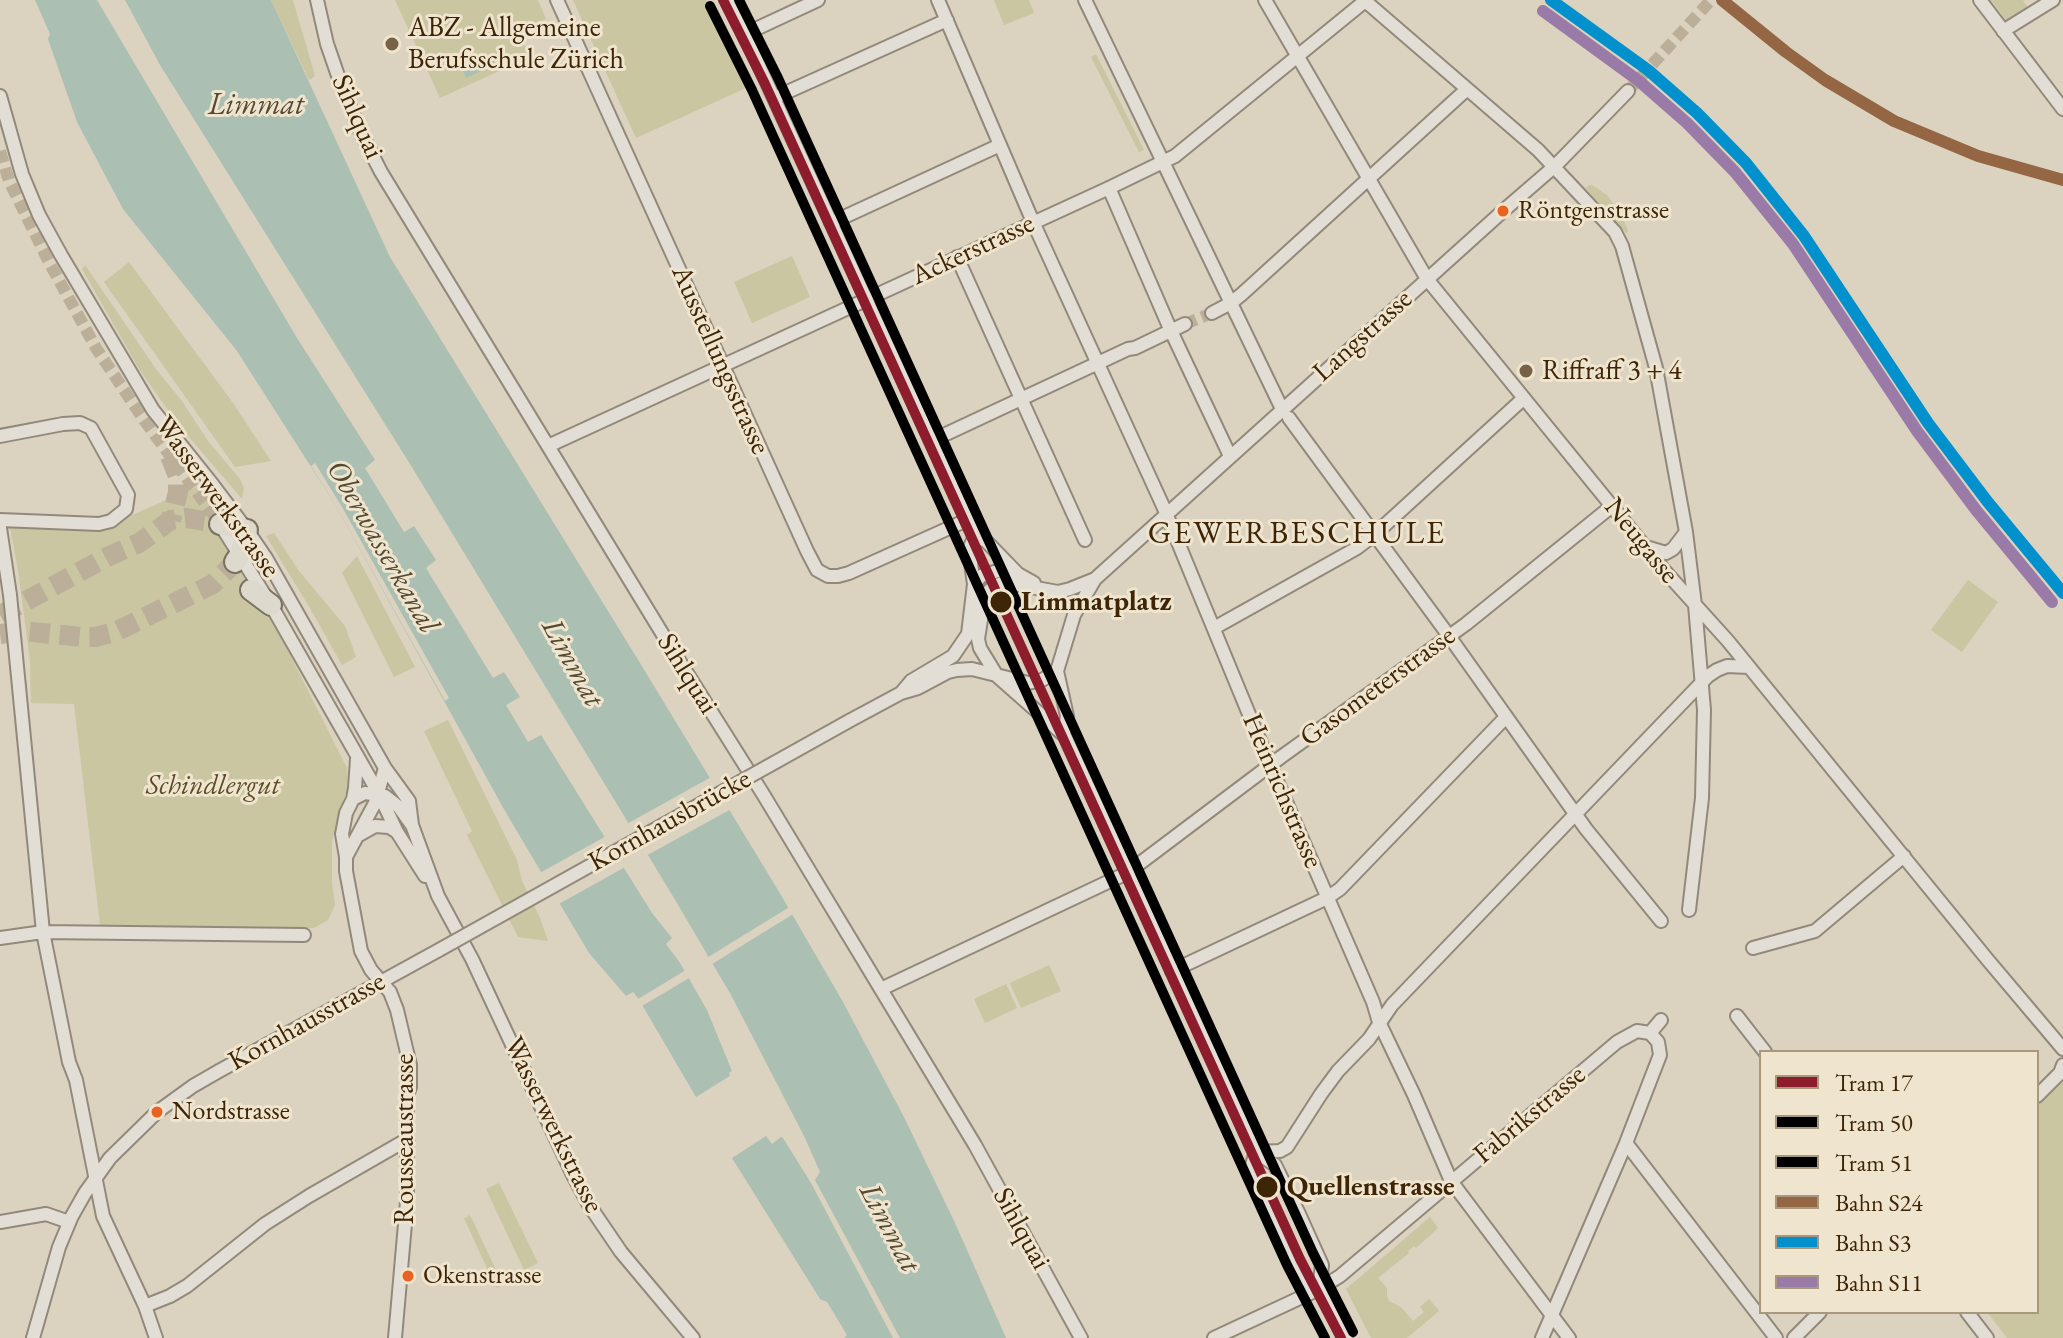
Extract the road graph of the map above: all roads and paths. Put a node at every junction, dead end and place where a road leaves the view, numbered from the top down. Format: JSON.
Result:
{"nodes":[{"id":1,"x":317,"y":0,"type":"edge"},
{"id":2,"x":557,"y":0,"type":"edge"},
{"id":3,"x":729,"y":0,"type":"edge"},
{"id":4,"x":818,"y":0,"type":"edge"},
{"id":5,"x":938,"y":0,"type":"edge"},
{"id":6,"x":1085,"y":0,"type":"edge"},
{"id":7,"x":1265,"y":0,"type":"edge"},
{"id":8,"x":1365,"y":0,"type":"edge"},
{"id":9,"x":1980,"y":0,"type":"edge"},
{"id":10,"x":2053,"y":0,"type":"edge"},
{"id":11,"x":947,"y":20,"type":"junction"},
{"id":12,"x":2003,"y":31,"type":"junction"},
{"id":13,"x":745,"y":34,"type":"junction"},
{"id":14,"x":1298,"y":57,"type":"junction"},
{"id":15,"x":1466,"y":90,"type":"junction"},
{"id":16,"x":1628,"y":91,"type":"tunnel mouth"},
{"id":17,"x":0,"y":96,"type":"edge"},
{"id":18,"x":774,"y":98,"type":"junction"},
{"id":19,"x":2063,"y":109,"type":"edge"},
{"id":20,"x":1000,"y":145,"type":"junction"},
{"id":21,"x":1163,"y":162,"type":"junction"},
{"id":22,"x":1555,"y":166,"type":"junction"},
{"id":23,"x":1369,"y":179,"type":"junction"},
{"id":24,"x":1109,"y":188,"type":"junction"},
{"id":25,"x":1033,"y":222,"type":"junction"},
{"id":26,"x":831,"y":223,"type":"junction"},
{"id":27,"x":957,"y":257,"type":"junction"},
{"id":28,"x":1427,"y":279,"type":"junction"},
{"id":29,"x":866,"y":299,"type":"junction"},
{"id":30,"x":1231,"y":303,"type":"junction"},
{"id":31,"x":1212,"y":313,"type":"tunnel mouth"},
{"id":32,"x":1185,"y":324,"type":"tunnel mouth"},
{"id":33,"x":1171,"y":331,"type":"junction"},
{"id":34,"x":1097,"y":363,"type":"junction"},
{"id":35,"x":723,"y":365,"type":"junction"},
{"id":36,"x":1524,"y":398,"type":"junction"},
{"id":37,"x":1022,"y":399,"type":"junction"},
{"id":38,"x":1286,"y":414,"type":"junction"},
{"id":39,"x":0,"y":436,"type":"edge"},
{"id":40,"x":931,"y":441,"type":"junction"},
{"id":41,"x":548,"y":446,"type":"junction"},
{"id":42,"x":1230,"y":456,"type":"junction"},
{"id":43,"x":1612,"y":506,"type":"junction"},
{"id":44,"x":1166,"y":514,"type":"junction"},
{"id":45,"x":0,"y":520,"type":"edge"},
{"id":46,"x":967,"y":520,"type":"junction"},
{"id":47,"x":220,"y":524,"type":"joint"},
{"id":48,"x":0,"y":528,"type":"edge"},
{"id":49,"x":247,"y":530,"type":"junction"},
{"id":50,"x":1686,"y":532,"type":"junction"},
{"id":51,"x":1374,"y":535,"type":"junction"},
{"id":52,"x":975,"y":536,"type":"junction"},
{"id":53,"x":1085,"y":540,"type":"dead end"},
{"id":54,"x":1646,"y":547,"type":"junction"},
{"id":55,"x":237,"y":559,"type":"junction"},
{"id":56,"x":1018,"y":574,"type":"junction"},
{"id":57,"x":1095,"y":579,"type":"junction"},
{"id":58,"x":974,"y":584,"type":"junction"},
{"id":59,"x":1040,"y":587,"type":"junction"},
{"id":60,"x":251,"y":590,"type":"dead end"},
{"id":61,"x":271,"y":605,"type":"junction"},
{"id":62,"x":1695,"y":605,"type":"junction"},
{"id":63,"x":1214,"y":628,"type":"junction"},
{"id":64,"x":1449,"y":636,"type":"junction"},
{"id":65,"x":1749,"y":667,"type":"junction"},
{"id":66,"x":1057,"y":671,"type":"junction"},
{"id":67,"x":997,"y":676,"type":"junction"},
{"id":68,"x":1703,"y":684,"type":"junction"},
{"id":69,"x":901,"y":693,"type":"junction"},
{"id":70,"x":1506,"y":717,"type":"junction"},
{"id":71,"x":1064,"y":734,"type":"junction"},
{"id":72,"x":357,"y":759,"type":"junction"},
{"id":73,"x":1270,"y":765,"type":"junction"},
{"id":74,"x":385,"y":768,"type":"junction"},
{"id":75,"x":379,"y":794,"type":"junction"},
{"id":76,"x":353,"y":799,"type":"junction"},
{"id":77,"x":1577,"y":815,"type":"junction"},
{"id":78,"x":412,"y":825,"type":"junction"},
{"id":79,"x":397,"y":832,"type":"junction"},
{"id":80,"x":357,"y":837,"type":"junction"},
{"id":81,"x":1904,"y":856,"type":"junction"},
{"id":82,"x":346,"y":857,"type":"junction"},
{"id":83,"x":1127,"y":873,"type":"junction"},
{"id":84,"x":438,"y":896,"type":"junction"},
{"id":85,"x":1327,"y":898,"type":"junction"},
{"id":86,"x":1689,"y":910,"type":"dead end"},
{"id":87,"x":1661,"y":921,"type":"dead end"},
{"id":88,"x":43,"y":932,"type":"junction"},
{"id":89,"x":304,"y":935,"type":"dead end"},
{"id":90,"x":0,"y":938,"type":"edge"},
{"id":91,"x":1753,"y":948,"type":"dead end"},
{"id":92,"x":439,"y":950,"type":"joint"},
{"id":93,"x":1172,"y":971,"type":"junction"},
{"id":94,"x":381,"y":980,"type":"junction"},
{"id":95,"x":881,"y":989,"type":"junction"},
{"id":96,"x":1737,"y":1016,"type":"dead end"},
{"id":97,"x":1661,"y":1020,"type":"dead end"},
{"id":98,"x":1379,"y":1022,"type":"junction"},
{"id":99,"x":1650,"y":1033,"type":"junction"},
{"id":100,"x":2063,"y":1049,"type":"edge"},
{"id":101,"x":1763,"y":1050,"type":"edge"},
{"id":102,"x":2063,"y":1065,"type":"edge"},
{"id":103,"x":2039,"y":1094,"type":"edge"},
{"id":104,"x":408,"y":1139,"type":"junction"},
{"id":105,"x":1626,"y":1143,"type":"junction"},
{"id":106,"x":1256,"y":1152,"type":"junction"},
{"id":107,"x":96,"y":1177,"type":"junction"},
{"id":108,"x":1451,"y":1181,"type":"junction"},
{"id":109,"x":0,"y":1222,"type":"edge"},
{"id":110,"x":69,"y":1222,"type":"junction"},
{"id":111,"x":1319,"y":1289,"type":"junction"},
{"id":112,"x":145,"y":1306,"type":"junction"},
{"id":113,"x":1818,"y":1314,"type":"edge"},
{"id":114,"x":1969,"y":1314,"type":"edge"},
{"id":115,"x":1552,"y":1315,"type":"junction"},
{"id":116,"x":33,"y":1338,"type":"edge"},
{"id":117,"x":156,"y":1338,"type":"edge"},
{"id":118,"x":395,"y":1338,"type":"edge"},
{"id":119,"x":693,"y":1338,"type":"edge"},
{"id":120,"x":1081,"y":1338,"type":"edge"},
{"id":121,"x":1214,"y":1338,"type":"edge"},
{"id":122,"x":1346,"y":1338,"type":"edge"},
{"id":123,"x":1542,"y":1338,"type":"edge"},
{"id":124,"x":1569,"y":1338,"type":"edge"},
{"id":125,"x":1776,"y":1338,"type":"edge"},
{"id":126,"x":1794,"y":1338,"type":"edge"},
{"id":127,"x":1987,"y":1338,"type":"edge"}],
"edges":[{"from":1,"to":41,"type":"street","name":"Sihlquai"},
{"from":2,"to":35,"type":"street","name":"Ausstellungsstrasse"},
{"from":3,"to":13,"type":"street"},
{"from":4,"to":13,"type":"street"},
{"from":5,"to":11,"type":"street","name":"Heinrichstrasse"},
{"from":6,"to":21,"type":"street"},
{"from":7,"to":14,"type":"street","name":"Neugasse"},
{"from":8,"to":14,"type":"street","name":"Ackerstrasse"},
{"from":8,"to":15,"type":"street"},
{"from":9,"to":12,"type":"street"},
{"from":10,"to":12,"type":"street"},
{"from":11,"to":18,"type":"street"},
{"from":11,"to":20,"type":"street","name":"Heinrichstrasse"},
{"from":12,"to":19,"type":"street"},
{"from":13,"to":18,"type":"street"},
{"from":14,"to":21,"type":"street","name":"Ackerstrasse"},
{"from":14,"to":23,"type":"street","name":"Neugasse"},
{"from":15,"to":22,"type":"street"},
{"from":15,"to":23,"type":"street"},
{"from":16,"to":22,"type":"street","name":"Langstrasse"},
{"from":17,"to":49,"type":"street","name":"Wasserwerkstrasse"},
{"from":18,"to":26,"type":"street"},
{"from":20,"to":25,"type":"street","name":"Heinrichstrasse"},
{"from":20,"to":26,"type":"street"},
{"from":21,"to":24,"type":"street","name":"Ackerstrasse"},
{"from":21,"to":30,"type":"street"},
{"from":22,"to":28,"type":"street","name":"Langstrasse"},
{"from":22,"to":50,"type":"street"},
{"from":23,"to":28,"type":"street","name":"Neugasse"},
{"from":23,"to":30,"type":"street"},
{"from":24,"to":25,"type":"street","name":"Ackerstrasse"},
{"from":24,"to":33,"type":"street"},
{"from":25,"to":27,"type":"street","name":"Ackerstrasse"},
{"from":25,"to":34,"type":"street","name":"Heinrichstrasse"},
{"from":26,"to":29,"type":"street"},
{"from":27,"to":29,"type":"street","name":"Ackerstrasse"},
{"from":27,"to":37,"type":"street"},
{"from":28,"to":36,"type":"street","name":"Neugasse"},
{"from":28,"to":38,"type":"street","name":"Langstrasse"},
{"from":29,"to":35,"type":"street","name":"Ackerstrasse"},
{"from":29,"to":40,"type":"street"},
{"from":30,"to":31,"type":"street"},
{"from":30,"to":38,"type":"street"},
{"from":32,"to":33,"type":"street"},
{"from":33,"to":34,"type":"street"},
{"from":33,"to":42,"type":"street"},
{"from":34,"to":37,"type":"street"},
{"from":34,"to":44,"type":"street","name":"Heinrichstrasse"},
{"from":35,"to":41,"type":"street","name":"Ackerstrasse"},
{"from":35,"to":46,"type":"street","name":"Ausstellungsstrasse"},
{"from":36,"to":43,"type":"street","name":"Neugasse"},
{"from":36,"to":51,"type":"street"},
{"from":37,"to":40,"type":"street"},
{"from":37,"to":53,"type":"street"},
{"from":38,"to":42,"type":"street","name":"Langstrasse"},
{"from":38,"to":51,"type":"street"},
{"from":39,"to":45,"type":"street"},
{"from":40,"to":46,"type":"street"},
{"from":41,"to":95,"type":"street","name":"Sihlquai"},
{"from":42,"to":44,"type":"street","name":"Langstrasse"},
{"from":43,"to":54,"type":"street","name":"Neugasse"},
{"from":43,"to":64,"type":"street","name":"Gasometerstrasse"},
{"from":44,"to":57,"type":"street","name":"Langstrasse"},
{"from":44,"to":63,"type":"street","name":"Heinrichstrasse"},
{"from":46,"to":52,"type":"street"},
{"from":47,"to":49,"type":"highway"},
{"from":47,"to":55,"type":"street","name":"Wasserwerkstrasse"},
{"from":48,"to":88,"type":"street","bridge":true},
{"from":49,"to":55,"type":"highway"},
{"from":49,"to":74,"type":"street","name":"Wasserwerkstrasse"},
{"from":50,"to":54,"type":"street"},
{"from":50,"to":62,"type":"street"},
{"from":51,"to":63,"type":"street"},
{"from":51,"to":64,"type":"street"},
{"from":52,"to":56,"type":"street"},
{"from":52,"to":58,"type":"street"},
{"from":54,"to":62,"type":"street","name":"Neugasse"},
{"from":55,"to":61,"type":"street","name":"Wasserwerkstrasse"},
{"from":56,"to":58,"type":"street"},
{"from":56,"to":59,"type":"street"},
{"from":57,"to":59,"type":"street"},
{"from":57,"to":66,"type":"street"},
{"from":58,"to":69,"type":"street"},
{"from":59,"to":67,"type":"street"},
{"from":60,"to":61,"type":"highway"},
{"from":61,"to":72,"type":"street","name":"Wasserwerkstrasse"},
{"from":62,"to":65,"type":"street","name":"Neugasse"},
{"from":62,"to":68,"type":"street"},
{"from":63,"to":73,"type":"street","name":"Heinrichstrasse"},
{"from":64,"to":70,"type":"street"},
{"from":64,"to":73,"type":"street","name":"Gasometerstrasse"},
{"from":65,"to":68,"type":"street"},
{"from":65,"to":81,"type":"street","name":"Neugasse"},
{"from":66,"to":67,"type":"street"},
{"from":66,"to":71,"type":"street"},
{"from":67,"to":69,"type":"street"},
{"from":67,"to":71,"type":"street"},
{"from":68,"to":77,"type":"street"},
{"from":68,"to":86,"type":"street"},
{"from":69,"to":92,"type":"street","name":"Kornhausbrücke","bridge":true},
{"from":70,"to":77,"type":"street"},
{"from":70,"to":85,"type":"street"},
{"from":71,"to":83,"type":"street"},
{"from":72,"to":75,"type":"street","name":"Wasserwerkstrasse"},
{"from":72,"to":76,"type":"street","name":"Rousseaustrasse"},
{"from":73,"to":83,"type":"street","name":"Gasometerstrasse"},
{"from":73,"to":85,"type":"street","name":"Heinrichstrasse"},
{"from":74,"to":75,"type":"street"},
{"from":74,"to":78,"type":"street","name":"Wasserwerkstrasse"},
{"from":75,"to":76,"type":"street"},
{"from":75,"to":78,"type":"street"},
{"from":75,"to":79,"type":"street","name":"Wasserwerkstrasse"},
{"from":75,"to":80,"type":"street"},
{"from":76,"to":82,"type":"street","name":"Rousseaustrasse"},
{"from":77,"to":87,"type":"street"},
{"from":77,"to":98,"type":"street"},
{"from":78,"to":84,"type":"street","name":"Wasserwerkstrasse"},
{"from":79,"to":80,"type":"street"},
{"from":79,"to":84,"type":"street","name":"Wasserwerkstrasse"},
{"from":80,"to":82,"type":"street"},
{"from":81,"to":91,"type":"street"},
{"from":81,"to":100,"type":"street","name":"Neugasse"},
{"from":82,"to":94,"type":"street","name":"Rousseaustrasse"},
{"from":83,"to":93,"type":"street"},
{"from":83,"to":95,"type":"street","name":"Gasometerstrasse"},
{"from":84,"to":119,"type":"street","name":"Wasserwerkstrasse"},
{"from":85,"to":93,"type":"street"},
{"from":85,"to":98,"type":"street","name":"Heinrichstrasse"},
{"from":88,"to":89,"type":"street"},
{"from":88,"to":90,"type":"street"},
{"from":88,"to":107,"type":"street"},
{"from":92,"to":94,"type":"street","name":"Kornhausstrasse"},
{"from":93,"to":106,"type":"street"},
{"from":94,"to":104,"type":"street","name":"Rousseaustrasse"},
{"from":94,"to":107,"type":"street","name":"Kornhausstrasse"},
{"from":95,"to":120,"type":"street","name":"Sihlquai"},
{"from":96,"to":101,"type":"street"},
{"from":97,"to":99,"type":"street"},
{"from":98,"to":106,"type":"street"},
{"from":98,"to":108,"type":"street","name":"Heinrichstrasse"},
{"from":99,"to":105,"type":"street"},
{"from":99,"to":108,"type":"street","name":"Fabrikstrasse"},
{"from":102,"to":103,"type":"street"},
{"from":104,"to":112,"type":"street"},
{"from":104,"to":118,"type":"street","name":"Rousseaustrasse"},
{"from":105,"to":115,"type":"street"},
{"from":105,"to":125,"type":"street"},
{"from":106,"to":111,"type":"street"},
{"from":106,"to":111,"type":"street"},
{"from":107,"to":110,"type":"street","name":"Kornhausstrasse"},
{"from":107,"to":112,"type":"street"},
{"from":108,"to":111,"type":"street","name":"Fabrikstrasse"},
{"from":108,"to":115,"type":"street","name":"Heinrichstrasse"},
{"from":109,"to":110,"type":"street"},
{"from":110,"to":116,"type":"street","name":"Kornhausstrasse"},
{"from":111,"to":121,"type":"street","name":"Fabrikstrasse"},
{"from":111,"to":122,"type":"street"},
{"from":112,"to":117,"type":"street"},
{"from":113,"to":126,"type":"street"},
{"from":114,"to":127,"type":"street"},
{"from":115,"to":123,"type":"street"},
{"from":115,"to":124,"type":"street","name":"Heinrichstrasse"}]}
